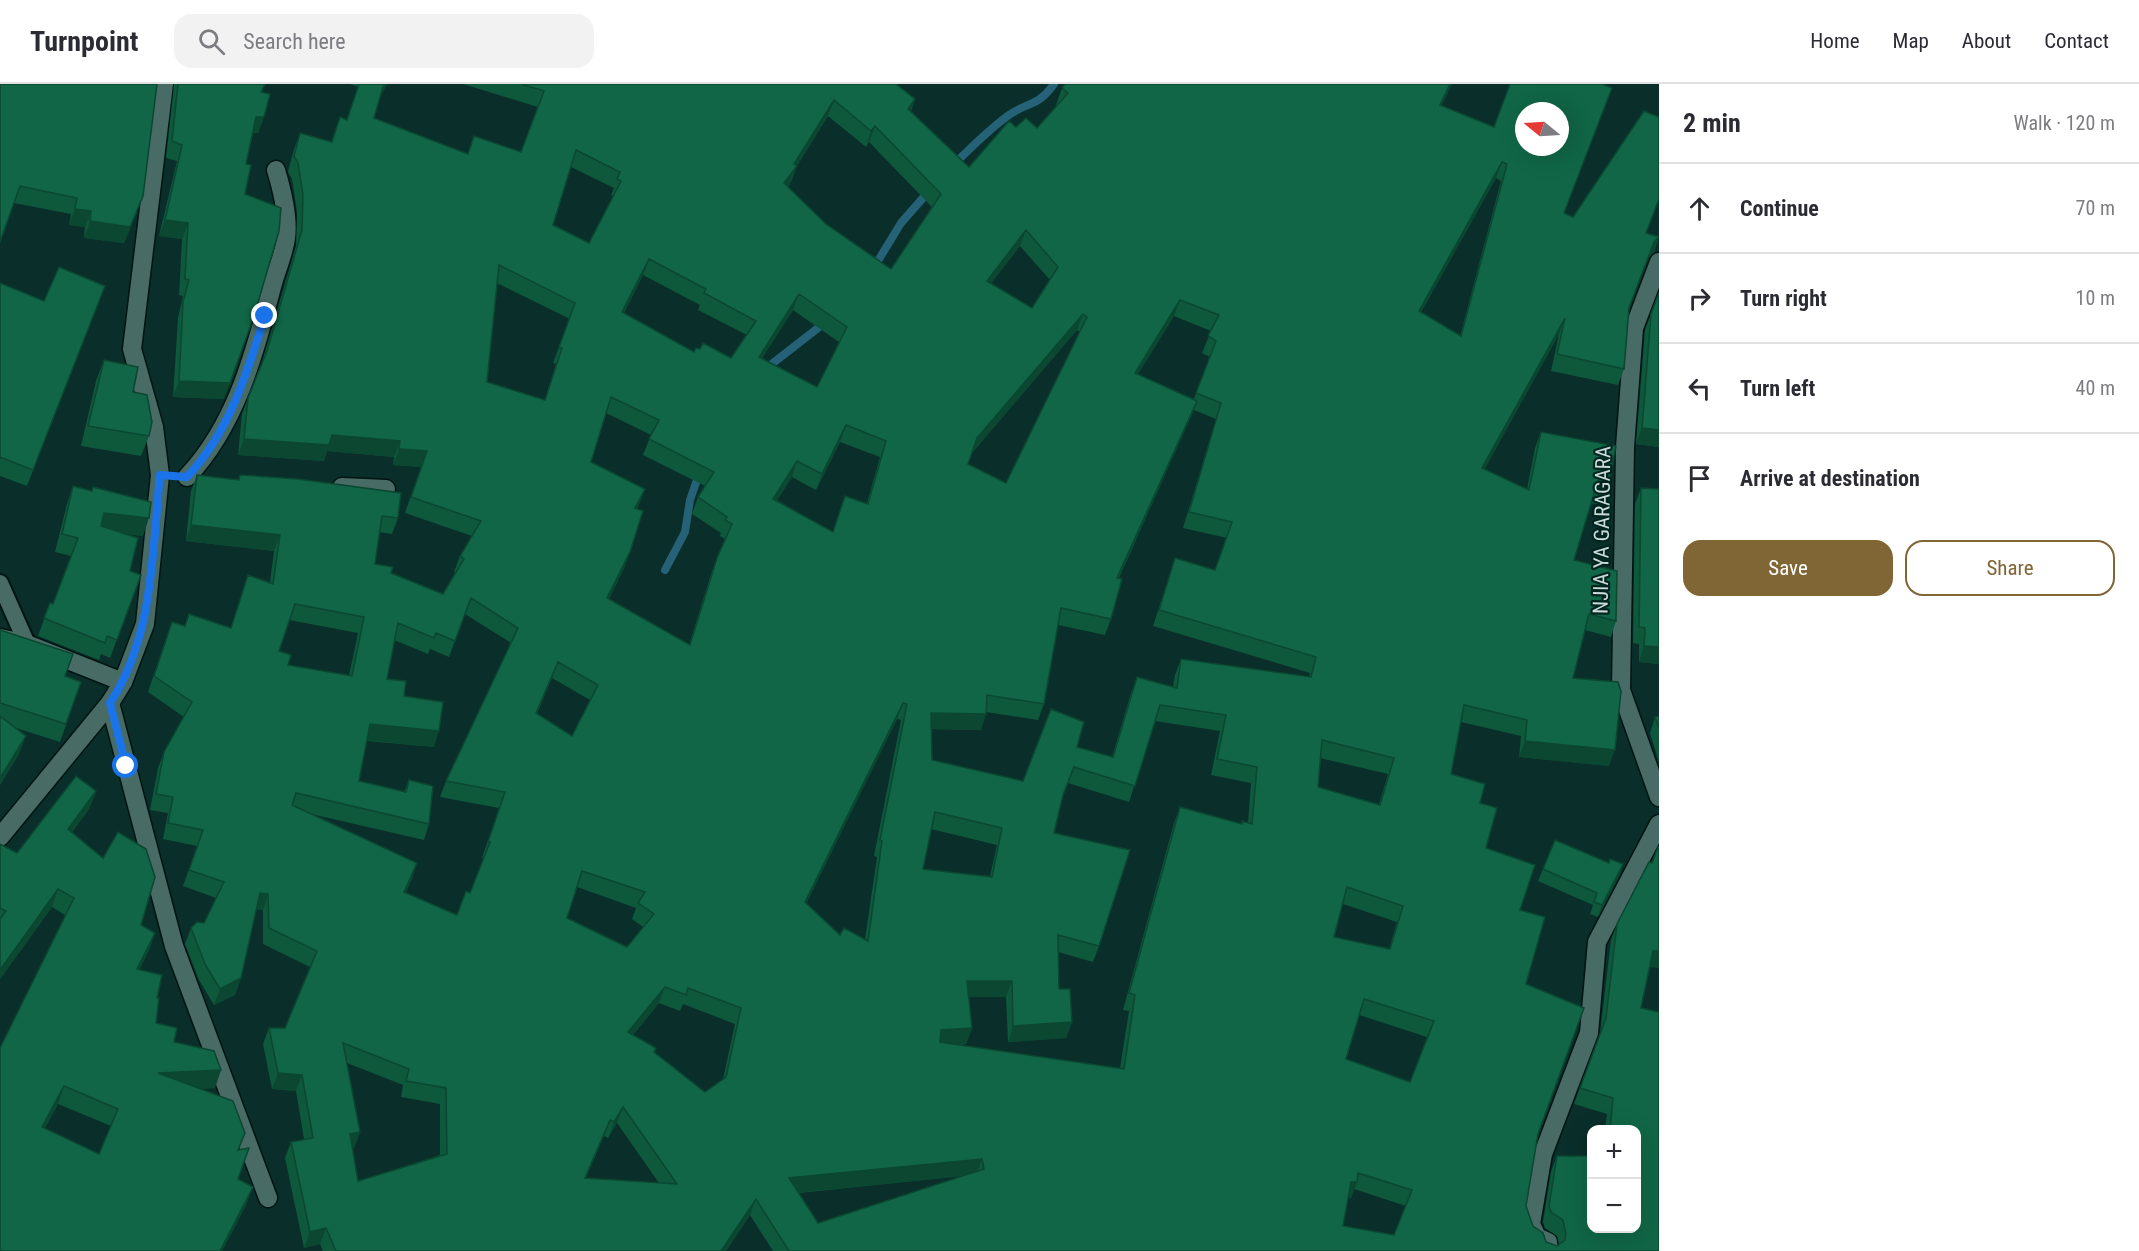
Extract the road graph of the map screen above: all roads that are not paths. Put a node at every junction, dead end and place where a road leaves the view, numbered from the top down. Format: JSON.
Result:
{"nodes":[{"id":1,"x":164,"y":84,"type":"edge"},
{"id":2,"x":276,"y":170,"type":"dead end"},
{"id":3,"x":1659,"y":262,"type":"edge"},
{"id":4,"x":160,"y":475,"type":"junction"},
{"id":5,"x":187,"y":477,"type":"junction"},
{"id":6,"x":210,"y":478,"type":"edge"},
{"id":7,"x":328,"y":486,"type":"edge"},
{"id":8,"x":386,"y":489,"type":"edge"},
{"id":9,"x":0,"y":583,"type":"edge"},
{"id":10,"x":0,"y":638,"type":"edge"},
{"id":11,"x":27,"y":644,"type":"junction"},
{"id":12,"x":123,"y":682,"type":"junction"},
{"id":13,"x":110,"y":703,"type":"junction"},
{"id":14,"x":1659,"y":797,"type":"edge"},
{"id":15,"x":1659,"y":824,"type":"edge"},
{"id":16,"x":0,"y":837,"type":"edge"},
{"id":17,"x":268,"y":1198,"type":"dead end"},
{"id":18,"x":1549,"y":1251,"type":"edge"}],
"edges":[{"from":1,"to":4,"type":"street"},
{"from":2,"to":5,"type":"street"},
{"from":3,"to":14,"type":"street","name":"NJIA YA GARAGARA"},
{"from":4,"to":5,"type":"street"},
{"from":4,"to":12,"type":"street"},
{"from":5,"to":6,"type":"street"},
{"from":7,"to":8,"type":"street"},
{"from":9,"to":11,"type":"lane"},
{"from":10,"to":11,"type":"street"},
{"from":11,"to":12,"type":"street"},
{"from":12,"to":13,"type":"street"},
{"from":13,"to":16,"type":"street"},
{"from":13,"to":17,"type":"street"},
{"from":15,"to":18,"type":"street"}]}
